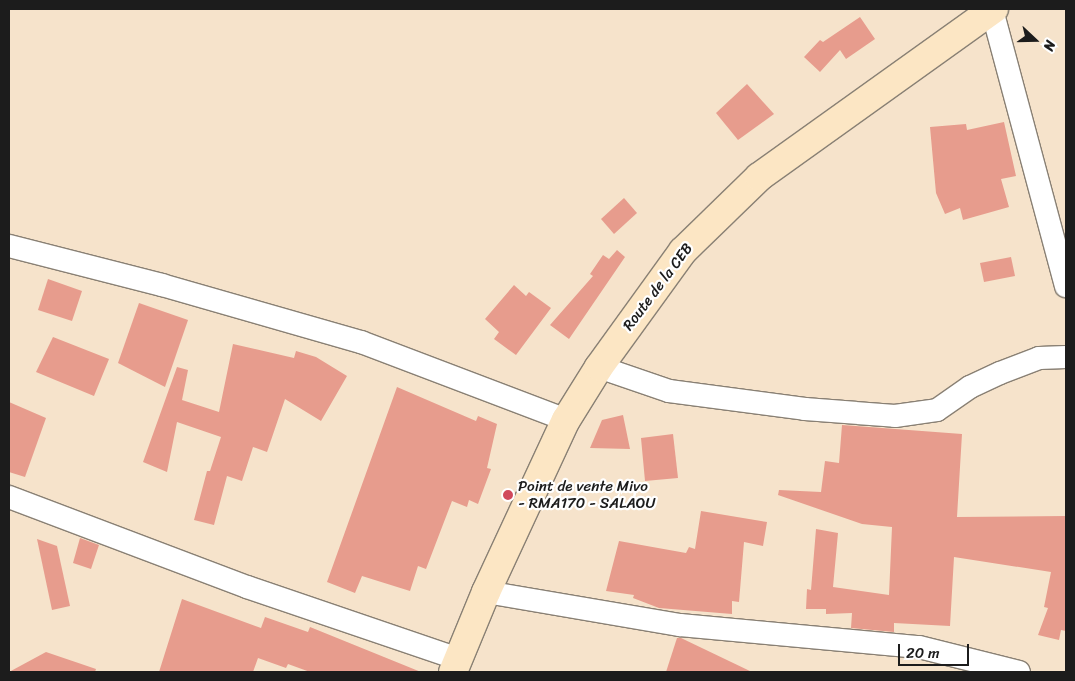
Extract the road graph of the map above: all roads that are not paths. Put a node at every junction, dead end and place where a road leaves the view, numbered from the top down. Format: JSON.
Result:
{"nodes":[{"id":1,"x":993,"y":9,"type":"edge"},
{"id":2,"x":9,"y":246,"type":"edge"},
{"id":3,"x":1066,"y":286,"type":"edge"},
{"id":4,"x":1066,"y":357,"type":"edge"},
{"id":5,"x":599,"y":367,"type":"junction"},
{"id":6,"x":566,"y":420,"type":"junction"},
{"id":7,"x":9,"y":497,"type":"edge"},
{"id":8,"x":486,"y":592,"type":"junction"},
{"id":9,"x":455,"y":666,"type":"edge"},
{"id":10,"x":1019,"y":672,"type":"edge"}],
"edges":[{"from":1,"to":3,"type":"street"},
{"from":1,"to":5,"type":"main road","name":"Route de la CEB"},
{"from":2,"to":6,"type":"street"},
{"from":4,"to":5,"type":"street"},
{"from":5,"to":6,"type":"main road","name":"Route de la CEB"},
{"from":6,"to":8,"type":"main road","name":"Route de la CEB"},
{"from":7,"to":9,"type":"street"},
{"from":8,"to":9,"type":"main road","name":"Route de la CEB"},
{"from":8,"to":10,"type":"street"}]}
